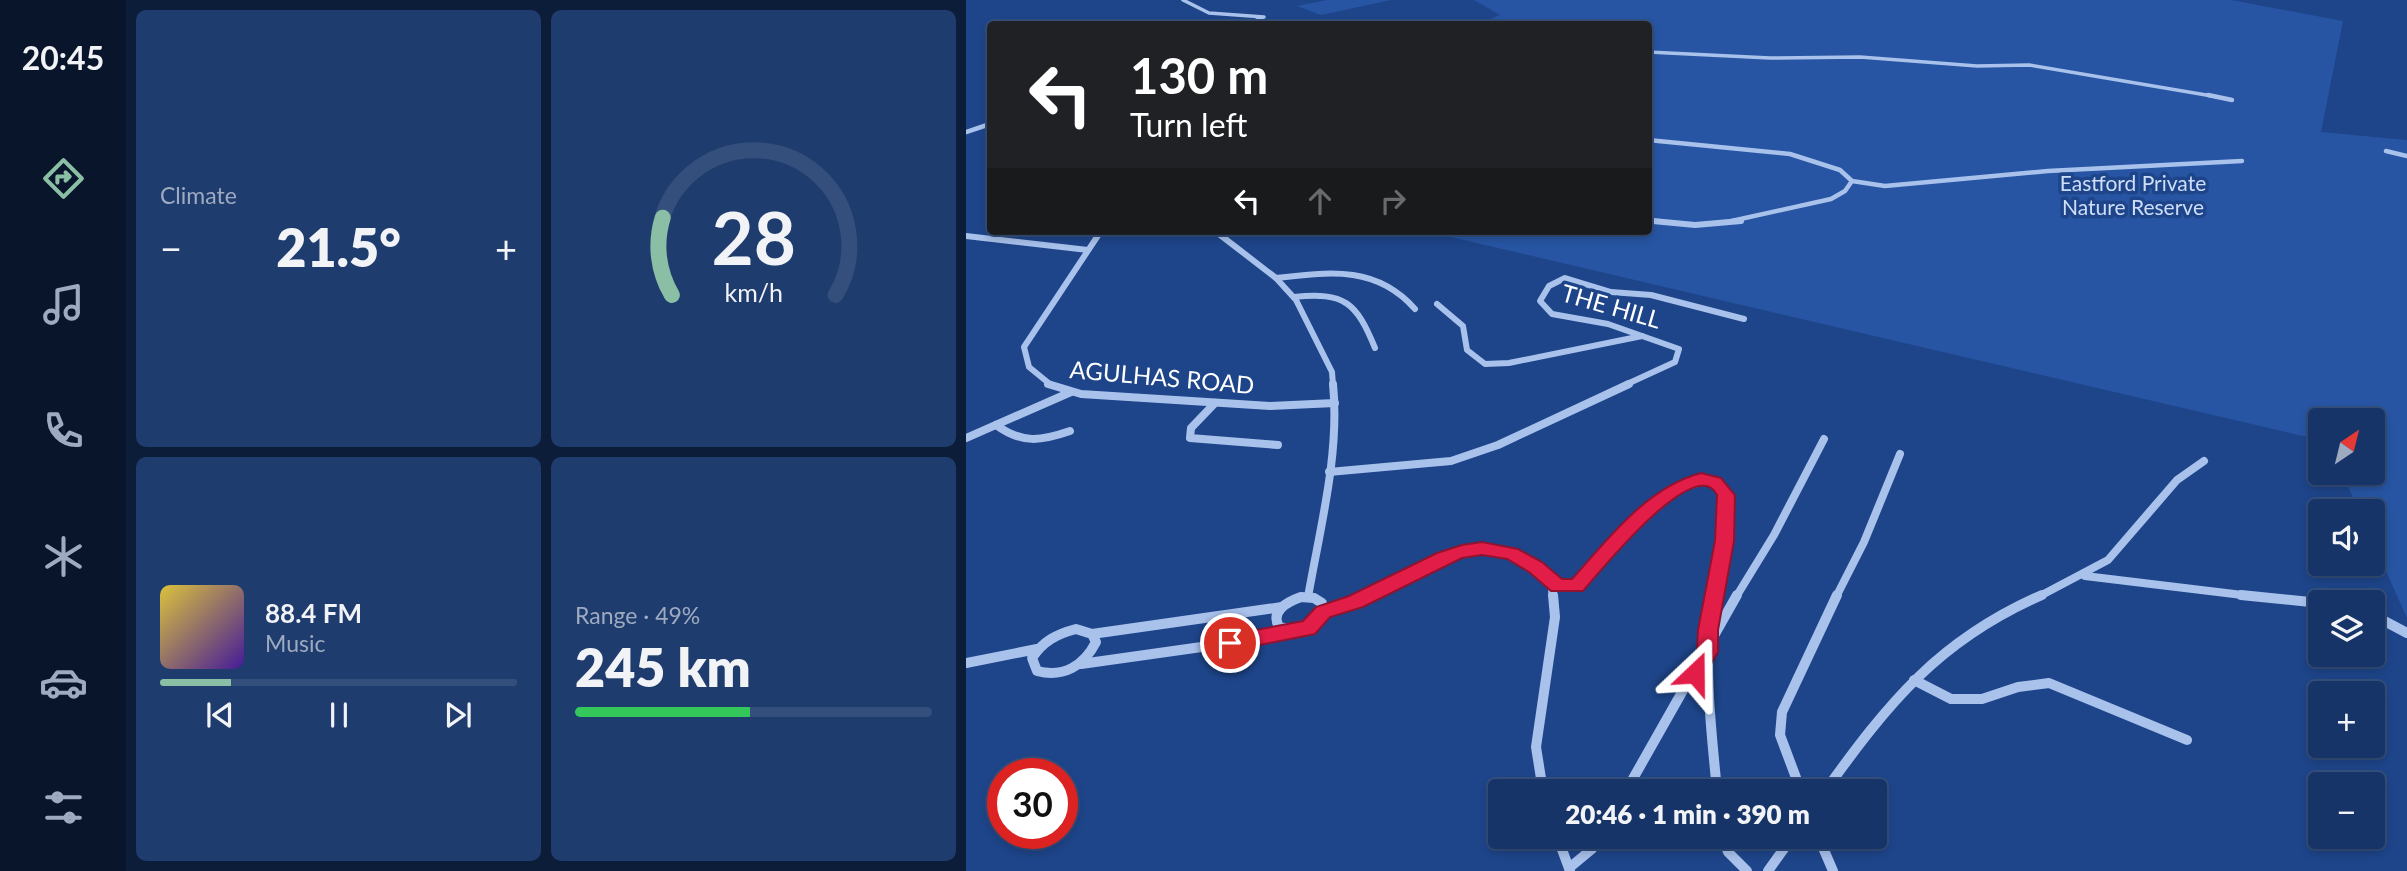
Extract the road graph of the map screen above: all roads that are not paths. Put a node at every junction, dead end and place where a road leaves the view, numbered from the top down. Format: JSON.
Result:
{"nodes":[{"id":1,"x":1183,"y":0,"type":"edge"},
{"id":2,"x":1256,"y":21,"type":"edge"},
{"id":3,"x":1652,"y":52,"type":"edge"},
{"id":4,"x":2232,"y":100,"type":"dead end"},
{"id":5,"x":987,"y":124,"type":"edge"},
{"id":6,"x":966,"y":132,"type":"edge"},
{"id":7,"x":1652,"y":140,"type":"edge"},
{"id":8,"x":2386,"y":151,"type":"dead end"},
{"id":9,"x":2407,"y":156,"type":"edge"},
{"id":10,"x":2242,"y":161,"type":"dead end"},
{"id":11,"x":1852,"y":181,"type":"junction"},
{"id":12,"x":1652,"y":221,"type":"edge"},
{"id":13,"x":1098,"y":235,"type":"edge"},
{"id":14,"x":1220,"y":235,"type":"edge"},
{"id":15,"x":966,"y":236,"type":"edge"},
{"id":16,"x":1087,"y":250,"type":"junction"},
{"id":17,"x":1276,"y":278,"type":"junction"},
{"id":18,"x":1294,"y":297,"type":"junction"},
{"id":19,"x":1437,"y":304,"type":"dead end"},
{"id":20,"x":1415,"y":309,"type":"dead end"},
{"id":21,"x":1744,"y":319,"type":"dead end"},
{"id":22,"x":1643,"y":336,"type":"junction"},
{"id":23,"x":1375,"y":348,"type":"dead end"},
{"id":24,"x":1071,"y":392,"type":"junction"},
{"id":25,"x":1215,"y":403,"type":"junction"},
{"id":26,"x":1335,"y":403,"type":"junction"},
{"id":27,"x":996,"y":425,"type":"junction"},
{"id":28,"x":1069,"y":431,"type":"dead end"},
{"id":29,"x":966,"y":438,"type":"edge"},
{"id":30,"x":1824,"y":439,"type":"dead end"},
{"id":31,"x":1278,"y":444,"type":"dead end"},
{"id":32,"x":1900,"y":453,"type":"dead end"},
{"id":33,"x":2204,"y":461,"type":"dead end"},
{"id":34,"x":1329,"y":472,"type":"junction"},
{"id":35,"x":2085,"y":576,"type":"junction"},
{"id":36,"x":1550,"y":581,"type":"junction"},
{"id":37,"x":1308,"y":597,"type":"junction"},
{"id":38,"x":2308,"y":602,"type":"edge"},
{"id":39,"x":1282,"y":607,"type":"junction"},
{"id":40,"x":1323,"y":612,"type":"junction"},
{"id":41,"x":2385,"y":621,"type":"edge"},
{"id":42,"x":1283,"y":630,"type":"junction"},
{"id":43,"x":2407,"y":633,"type":"edge"},
{"id":44,"x":1092,"y":634,"type":"junction"},
{"id":45,"x":1037,"y":649,"type":"junction"},
{"id":46,"x":1707,"y":652,"type":"junction"},
{"id":47,"x":966,"y":663,"type":"edge"},
{"id":48,"x":1081,"y":664,"type":"junction"},
{"id":49,"x":1914,"y":680,"type":"junction"},
{"id":50,"x":2187,"y":740,"type":"dead end"},
{"id":51,"x":1542,"y":779,"type":"edge"},
{"id":52,"x":1633,"y":779,"type":"edge"},
{"id":53,"x":1716,"y":779,"type":"edge"},
{"id":54,"x":1796,"y":779,"type":"edge"},
{"id":55,"x":1834,"y":779,"type":"edge"},
{"id":56,"x":1562,"y":849,"type":"edge"},
{"id":57,"x":1592,"y":849,"type":"edge"},
{"id":58,"x":1727,"y":849,"type":"edge"},
{"id":59,"x":1784,"y":849,"type":"edge"},
{"id":60,"x":1824,"y":849,"type":"edge"},
{"id":61,"x":1569,"y":869,"type":"edge"},
{"id":62,"x":1747,"y":871,"type":"edge"},
{"id":63,"x":1768,"y":871,"type":"edge"},
{"id":64,"x":1833,"y":871,"type":"edge"}],
"edges":[{"from":1,"to":2,"type":"street"},
{"from":3,"to":4,"type":"street"},
{"from":5,"to":6,"type":"street"},
{"from":7,"to":11,"type":"street"},
{"from":8,"to":9,"type":"street"},
{"from":10,"to":11,"type":"street"},
{"from":11,"to":12,"type":"street"},
{"from":13,"to":16,"type":"street","name":"AGULHAS ROAD"},
{"from":14,"to":17,"type":"street"},
{"from":15,"to":16,"type":"street"},
{"from":16,"to":24,"type":"street","name":"AGULHAS ROAD"},
{"from":17,"to":18,"type":"street"},
{"from":17,"to":20,"type":"street"},
{"from":18,"to":23,"type":"street"},
{"from":18,"to":26,"type":"street"},
{"from":19,"to":22,"type":"street"},
{"from":21,"to":22,"type":"street","name":"THE HILL"},
{"from":22,"to":34,"type":"street","name":"THE HILL"},
{"from":24,"to":25,"type":"street","name":"AGULHAS ROAD"},
{"from":24,"to":27,"type":"street"},
{"from":25,"to":26,"type":"street","name":"AGULHAS ROAD"},
{"from":25,"to":31,"type":"street"},
{"from":26,"to":34,"type":"street"},
{"from":27,"to":28,"type":"street"},
{"from":27,"to":29,"type":"street"},
{"from":30,"to":46,"type":"street"},
{"from":32,"to":54,"type":"street"},
{"from":33,"to":35,"type":"street"},
{"from":34,"to":37,"type":"street"},
{"from":35,"to":38,"type":"street"},
{"from":35,"to":49,"type":"street"},
{"from":36,"to":40,"type":"street"},
{"from":36,"to":46,"type":"street"},
{"from":36,"to":51,"type":"street"},
{"from":37,"to":39,"type":"street"},
{"from":37,"to":40,"type":"street"},
{"from":39,"to":42,"type":"street"},
{"from":39,"to":44,"type":"street"},
{"from":40,"to":42,"type":"street"},
{"from":41,"to":43,"type":"street"},
{"from":42,"to":48,"type":"street"},
{"from":44,"to":45,"type":"street"},
{"from":44,"to":48,"type":"street"},
{"from":45,"to":47,"type":"street"},
{"from":45,"to":48,"type":"street"},
{"from":46,"to":52,"type":"street"},
{"from":46,"to":53,"type":"street"},
{"from":49,"to":50,"type":"street"},
{"from":49,"to":55,"type":"street"},
{"from":56,"to":61,"type":"street"},
{"from":57,"to":61,"type":"street"},
{"from":58,"to":62,"type":"street"},
{"from":59,"to":63,"type":"street"},
{"from":60,"to":64,"type":"street"}]}
